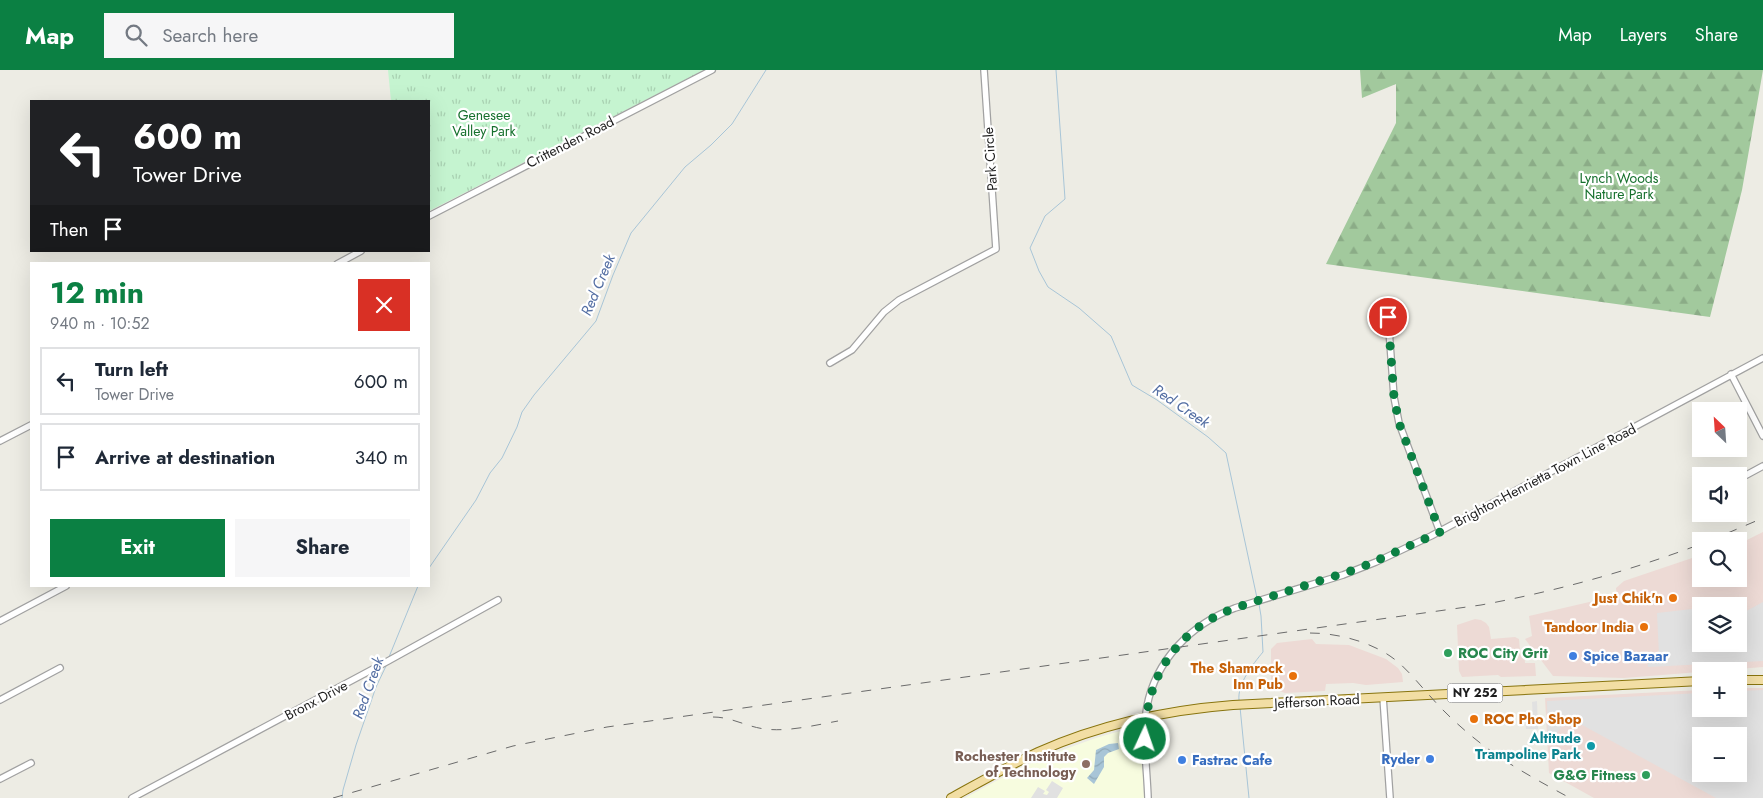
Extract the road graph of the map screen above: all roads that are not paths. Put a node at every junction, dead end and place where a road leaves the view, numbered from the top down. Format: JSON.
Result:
{"nodes":[{"id":1,"x":712,"y":70,"type":"edge"},
{"id":2,"x":984,"y":70,"type":"edge"},
{"id":3,"x":430,"y":215,"type":"edge"},
{"id":4,"x":359,"y":252,"type":"edge"},
{"id":5,"x":341,"y":262,"type":"edge"},
{"id":6,"x":1388,"y":317,"type":"dead end"},
{"id":7,"x":1763,"y":358,"type":"edge"},
{"id":8,"x":830,"y":363,"type":"dead end"},
{"id":9,"x":1731,"y":374,"type":"junction"},
{"id":10,"x":30,"y":426,"type":"edge"},
{"id":11,"x":1763,"y":436,"type":"edge"},
{"id":12,"x":0,"y":441,"type":"edge"},
{"id":13,"x":1763,"y":466,"type":"edge"},
{"id":14,"x":1747,"y":475,"type":"edge"},
{"id":15,"x":1440,"y":532,"type":"junction"},
{"id":16,"x":64,"y":587,"type":"edge"},
{"id":17,"x":498,"y":600,"type":"dead end"},
{"id":18,"x":0,"y":621,"type":"edge"},
{"id":19,"x":60,"y":668,"type":"dead end"},
{"id":20,"x":1762,"y":679,"type":"edge"},
{"id":21,"x":1747,"y":680,"type":"edge"},
{"id":22,"x":1692,"y":681,"type":"edge"},
{"id":23,"x":1383,"y":697,"type":"junction"},
{"id":24,"x":0,"y":700,"type":"edge"},
{"id":25,"x":1146,"y":717,"type":"junction"},
{"id":26,"x":31,"y":763,"type":"dead end"},
{"id":27,"x":0,"y":779,"type":"edge"},
{"id":28,"x":132,"y":798,"type":"edge"},
{"id":29,"x":951,"y":798,"type":"edge"},
{"id":30,"x":1148,"y":798,"type":"edge"},
{"id":31,"x":1390,"y":798,"type":"edge"}],
"edges":[{"from":1,"to":3,"type":"street","name":"Crittenden Road"},
{"from":2,"to":8,"type":"street","name":"Park Circle"},
{"from":4,"to":5,"type":"street"},
{"from":6,"to":15,"type":"street"},
{"from":7,"to":9,"type":"street","name":"Brighton-Henrietta Town Line Road"},
{"from":9,"to":11,"type":"street"},
{"from":9,"to":15,"type":"street","name":"Brighton-Henrietta Town Line Road"},
{"from":10,"to":12,"type":"street"},
{"from":13,"to":14,"type":"street"},
{"from":15,"to":25,"type":"street","name":"Brighton-Henrietta Town Line Road"},
{"from":16,"to":18,"type":"street"},
{"from":17,"to":28,"type":"street","name":"Bronx Drive"},
{"from":19,"to":24,"type":"street"},
{"from":20,"to":21,"type":"main road"},
{"from":22,"to":23,"type":"main road","name":"Jefferson Road","number":"NY 252"},
{"from":23,"to":25,"type":"main road","name":"Jefferson Road","number":"NY 252"},
{"from":23,"to":31,"type":"street"},
{"from":25,"to":29,"type":"main road","name":"Jefferson Road","number":"NY 252"},
{"from":25,"to":30,"type":"street","name":"Brighton-Henrietta Town Line Road"},
{"from":26,"to":27,"type":"street"}]}
